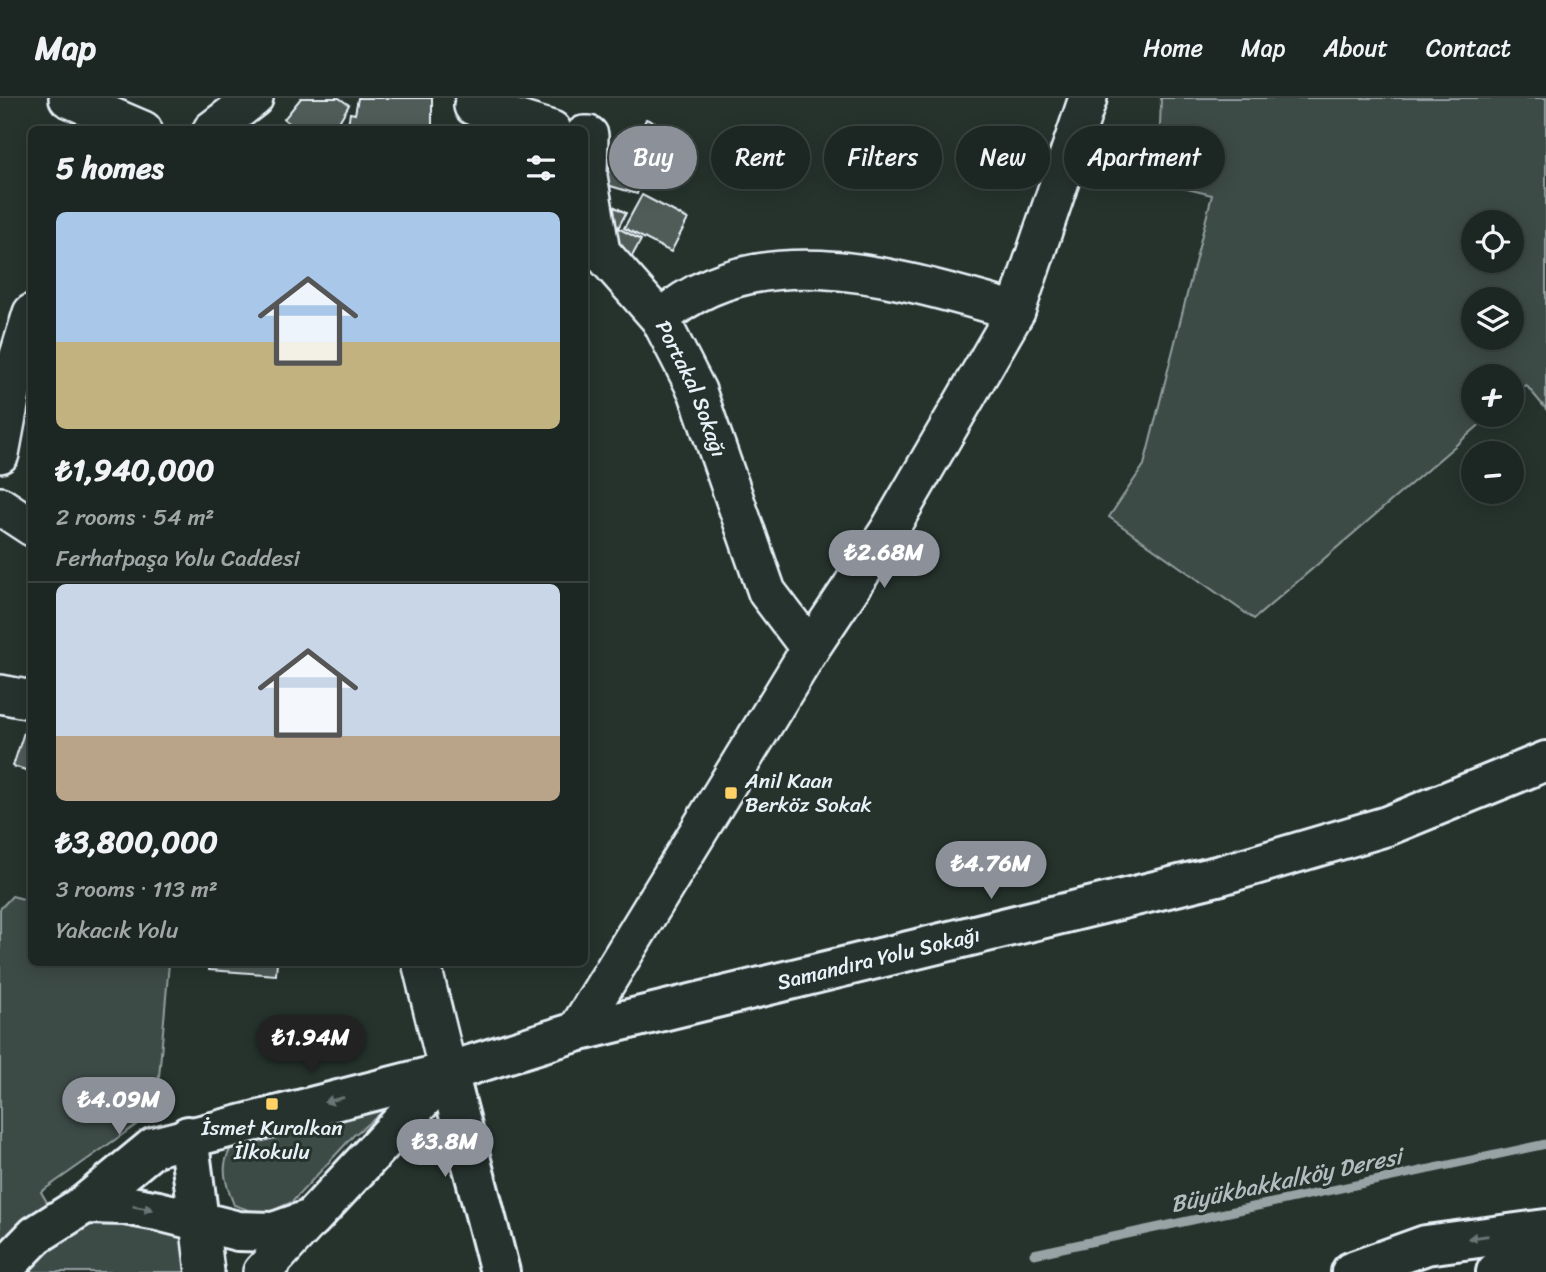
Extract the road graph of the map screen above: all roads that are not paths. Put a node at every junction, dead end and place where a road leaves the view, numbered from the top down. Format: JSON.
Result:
{"nodes":[{"id":1,"x":68,"y":98,"type":"edge"},
{"id":2,"x":254,"y":98,"type":"edge"},
{"id":3,"x":1088,"y":98,"type":"edge"},
{"id":4,"x":470,"y":111,"type":"edge"},
{"id":5,"x":134,"y":126,"type":"edge"},
{"id":6,"x":217,"y":126,"type":"edge"},
{"id":7,"x":535,"y":126,"type":"edge"},
{"id":8,"x":588,"y":135,"type":"edge"},
{"id":9,"x":588,"y":176,"type":"edge"},
{"id":10,"x":588,"y":176,"type":"edge"},
{"id":11,"x":1016,"y":311,"type":"junction"},
{"id":12,"x":660,"y":319,"type":"junction"},
{"id":13,"x":28,"y":326,"type":"edge"},
{"id":14,"x":0,"y":454,"type":"edge"},
{"id":15,"x":0,"y":506,"type":"edge"},
{"id":16,"x":28,"y":524,"type":"edge"},
{"id":17,"x":810,"y":649,"type":"junction"},
{"id":18,"x":0,"y":694,"type":"edge"},
{"id":19,"x":28,"y":699,"type":"edge"},
{"id":20,"x":1546,"y":761,"type":"edge"},
{"id":21,"x":422,"y":966,"type":"edge"},
{"id":22,"x":576,"y":1032,"type":"junction"},
{"id":23,"x":448,"y":1072,"type":"junction"},
{"id":24,"x":188,"y":1136,"type":"junction"},
{"id":25,"x":85,"y":1204,"type":"junction"},
{"id":26,"x":311,"y":1219,"type":"junction"},
{"id":27,"x":199,"y":1221,"type":"junction"},
{"id":28,"x":1546,"y":1229,"type":"edge"},
{"id":29,"x":1546,"y":1257,"type":"edge"},
{"id":30,"x":0,"y":1272,"type":"edge"},
{"id":31,"x":205,"y":1272,"type":"edge"},
{"id":32,"x":262,"y":1272,"type":"edge"},
{"id":33,"x":500,"y":1272,"type":"edge"},
{"id":34,"x":1350,"y":1272,"type":"edge"},
{"id":35,"x":1496,"y":1272,"type":"edge"}],
"edges":[{"from":1,"to":5,"type":"street"},
{"from":2,"to":6,"type":"street"},
{"from":3,"to":11,"type":"street"},
{"from":4,"to":7,"type":"street"},
{"from":8,"to":9,"type":"street","name":"Portakal Sokağı"},
{"from":10,"to":12,"type":"street","name":"Portakal Sokağı"},
{"from":11,"to":12,"type":"street"},
{"from":11,"to":17,"type":"street"},
{"from":12,"to":17,"type":"street","name":"Portakal Sokağı"},
{"from":13,"to":14,"type":"street"},
{"from":15,"to":16,"type":"street"},
{"from":17,"to":22,"type":"street"},
{"from":18,"to":19,"type":"street"},
{"from":20,"to":22,"type":"main road","name":"Samandıra Yolu Sokağı"},
{"from":21,"to":23,"type":"street"},
{"from":22,"to":23,"type":"main road","name":"Samandıra Yolu Sokağı"},
{"from":23,"to":24,"type":"main road","name":"Samandıra Yolu Sokağı","one_way":true},
{"from":23,"to":26,"type":"main road"},
{"from":23,"to":33,"type":"main road"},
{"from":24,"to":25,"type":"main road","name":"Samandıra Yolu Sokağı"},
{"from":24,"to":27,"type":"main road"},
{"from":25,"to":27,"type":"main road","one_way":true},
{"from":25,"to":30,"type":"main road","name":"Samandıra Yolu Sokağı"},
{"from":26,"to":27,"type":"main road"},
{"from":26,"to":32,"type":"street"},
{"from":27,"to":31,"type":"street"},
{"from":28,"to":34,"type":"main road","one_way":true},
{"from":29,"to":35,"type":"main road"}]}
